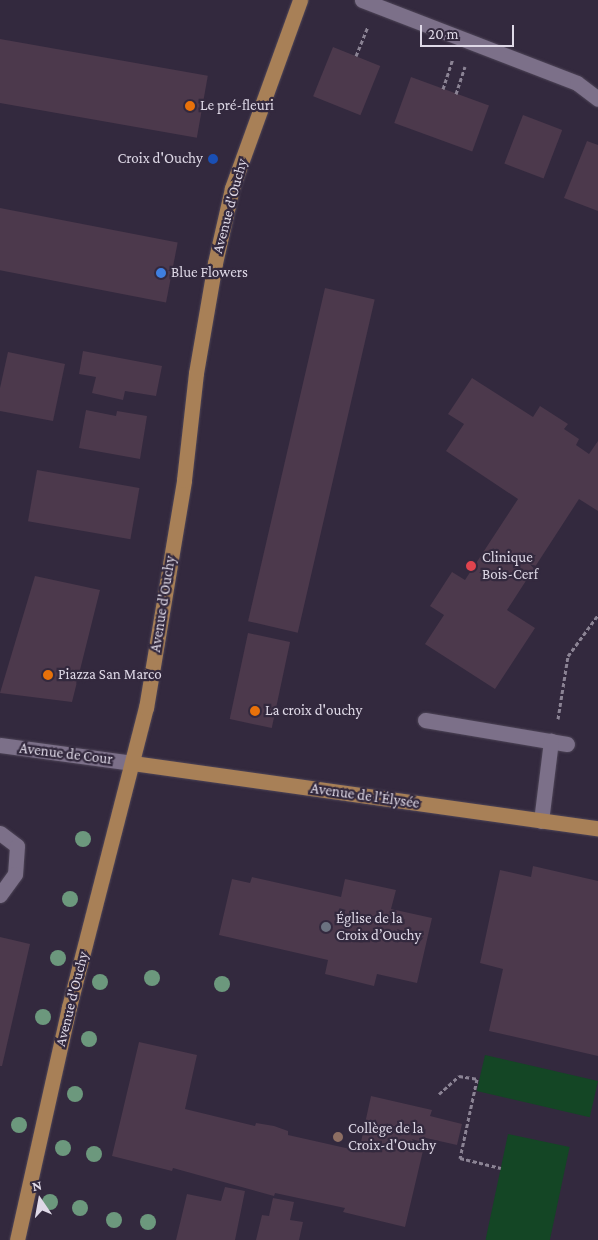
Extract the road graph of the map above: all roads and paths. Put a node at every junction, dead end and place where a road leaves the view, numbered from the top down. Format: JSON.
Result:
{"nodes":[{"id":1,"x":300,"y":0,"type":"edge"},
{"id":2,"x":362,"y":0,"type":"edge"},
{"id":3,"x":368,"y":26,"type":"dead end"},
{"id":4,"x":356,"y":56,"type":"dead end"},
{"id":5,"x":453,"y":59,"type":"dead end"},
{"id":6,"x":466,"y":64,"type":"dead end"},
{"id":7,"x":443,"y":89,"type":"dead end"},
{"id":8,"x":456,"y":94,"type":"dead end"},
{"id":9,"x":598,"y":99,"type":"edge"},
{"id":10,"x":598,"y":615,"type":"edge"},
{"id":11,"x":425,"y":720,"type":"dead end"},
{"id":12,"x":558,"y":742,"type":"junction"},
{"id":13,"x":0,"y":746,"type":"edge"},
{"id":14,"x":133,"y":762,"type":"junction"},
{"id":15,"x":541,"y":820,"type":"junction"},
{"id":16,"x":598,"y":828,"type":"edge"},
{"id":17,"x":0,"y":833,"type":"edge"},
{"id":18,"x":0,"y":895,"type":"edge"},
{"id":19,"x":439,"y":1094,"type":"dead end"},
{"id":20,"x":501,"y":1168,"type":"dead end"},
{"id":21,"x":17,"y":1240,"type":"edge"}],
"edges":[{"from":1,"to":14,"type":"main road","name":"Avenue d'Ouchy"},
{"from":2,"to":9,"type":"street"},
{"from":3,"to":4,"type":"path"},
{"from":5,"to":7,"type":"path"},
{"from":6,"to":8,"type":"path"},
{"from":10,"to":12,"type":"path"},
{"from":11,"to":12,"type":"street"},
{"from":12,"to":15,"type":"street"},
{"from":13,"to":14,"type":"street","name":"Avenue de Cour"},
{"from":14,"to":15,"type":"main road","name":"Avenue de l'Élysée"},
{"from":14,"to":21,"type":"main road","name":"Avenue d'Ouchy"},
{"from":15,"to":16,"type":"main road","name":"Avenue de l'Élysée"},
{"from":17,"to":18,"type":"street"},
{"from":19,"to":20,"type":"path"}]}
